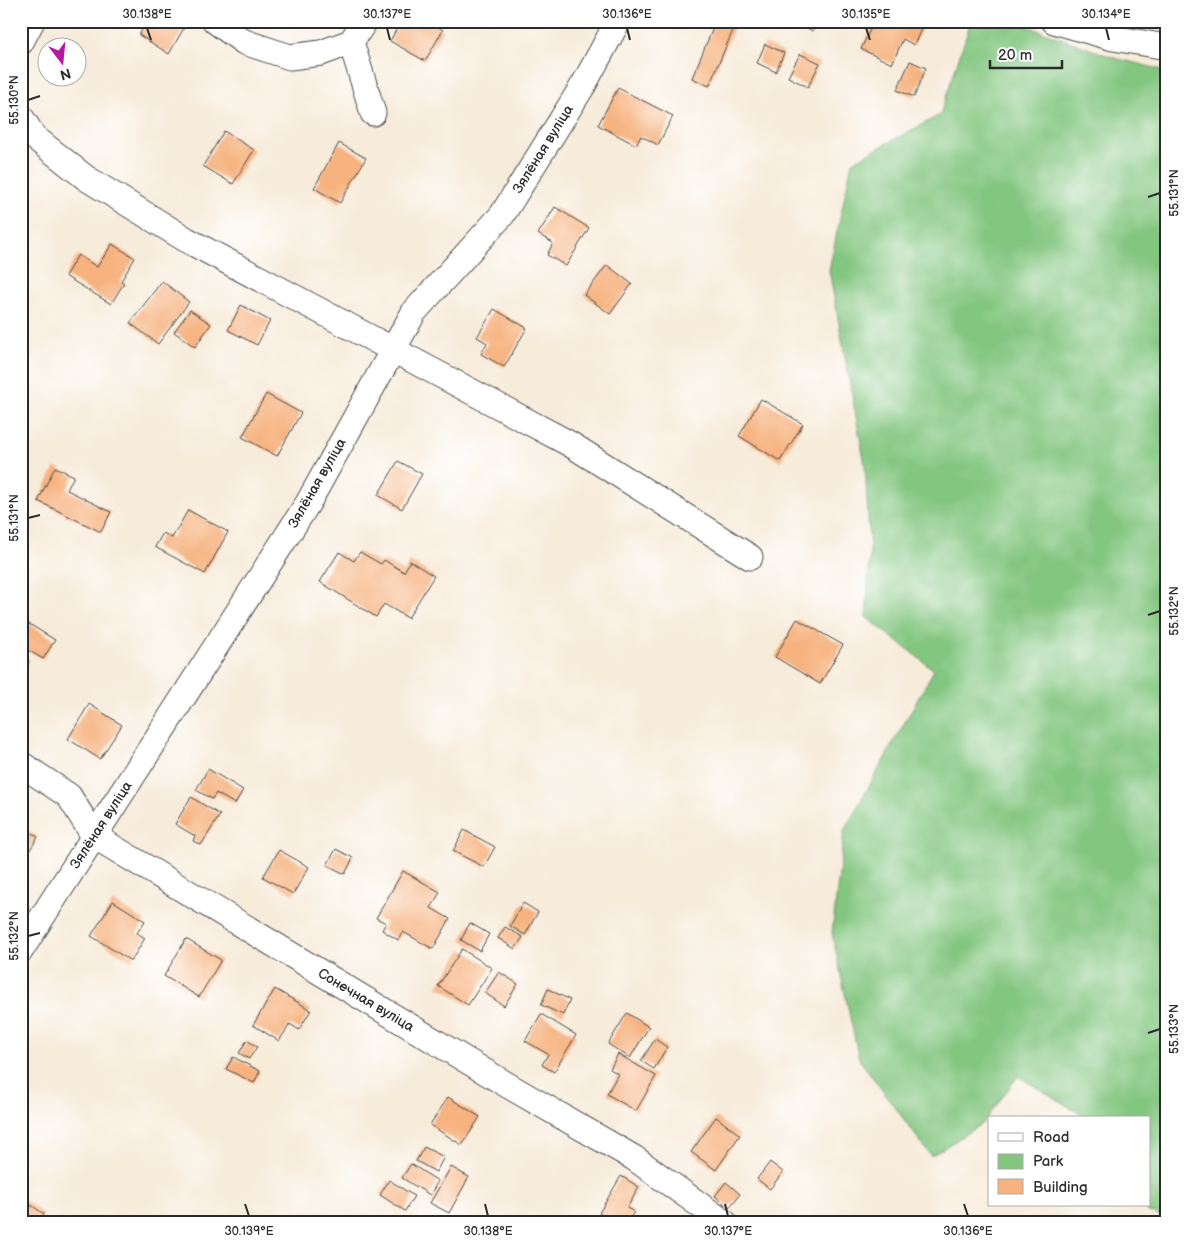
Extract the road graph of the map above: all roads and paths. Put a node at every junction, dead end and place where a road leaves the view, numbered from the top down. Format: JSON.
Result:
{"nodes":[{"id":1,"x":32,"y":21,"type":"edge"},
{"id":2,"x":215,"y":21,"type":"edge"},
{"id":3,"x":364,"y":21,"type":"edge"},
{"id":4,"x":618,"y":21,"type":"edge"},
{"id":5,"x":1054,"y":21,"type":"edge"},
{"id":6,"x":21,"y":42,"type":"edge"},
{"id":7,"x":352,"y":42,"type":"junction"},
{"id":8,"x":1167,"y":47,"type":"edge"},
{"id":9,"x":373,"y":112,"type":"dead end"},
{"id":10,"x":21,"y":117,"type":"edge"},
{"id":11,"x":391,"y":350,"type":"junction"},
{"id":12,"x":750,"y":557,"type":"dead end"},
{"id":13,"x":21,"y":764,"type":"edge"},
{"id":14,"x":94,"y":836,"type":"junction"},
{"id":15,"x":21,"y":950,"type":"edge"},
{"id":16,"x":725,"y":1223,"type":"edge"}],
"edges":[{"from":1,"to":6,"type":"street"},
{"from":2,"to":7,"type":"street"},
{"from":3,"to":7,"type":"street"},
{"from":4,"to":11,"type":"street","name":"Зялёная вуліца"},
{"from":5,"to":8,"type":"street"},
{"from":7,"to":9,"type":"street"},
{"from":10,"to":11,"type":"street"},
{"from":11,"to":12,"type":"street"},
{"from":11,"to":14,"type":"street","name":"Зялёная вуліца"},
{"from":13,"to":14,"type":"street","name":"Сонечная вуліца"},
{"from":14,"to":15,"type":"street","name":"Зялёная вуліца"},
{"from":14,"to":16,"type":"street","name":"Сонечная вуліца"}]}
